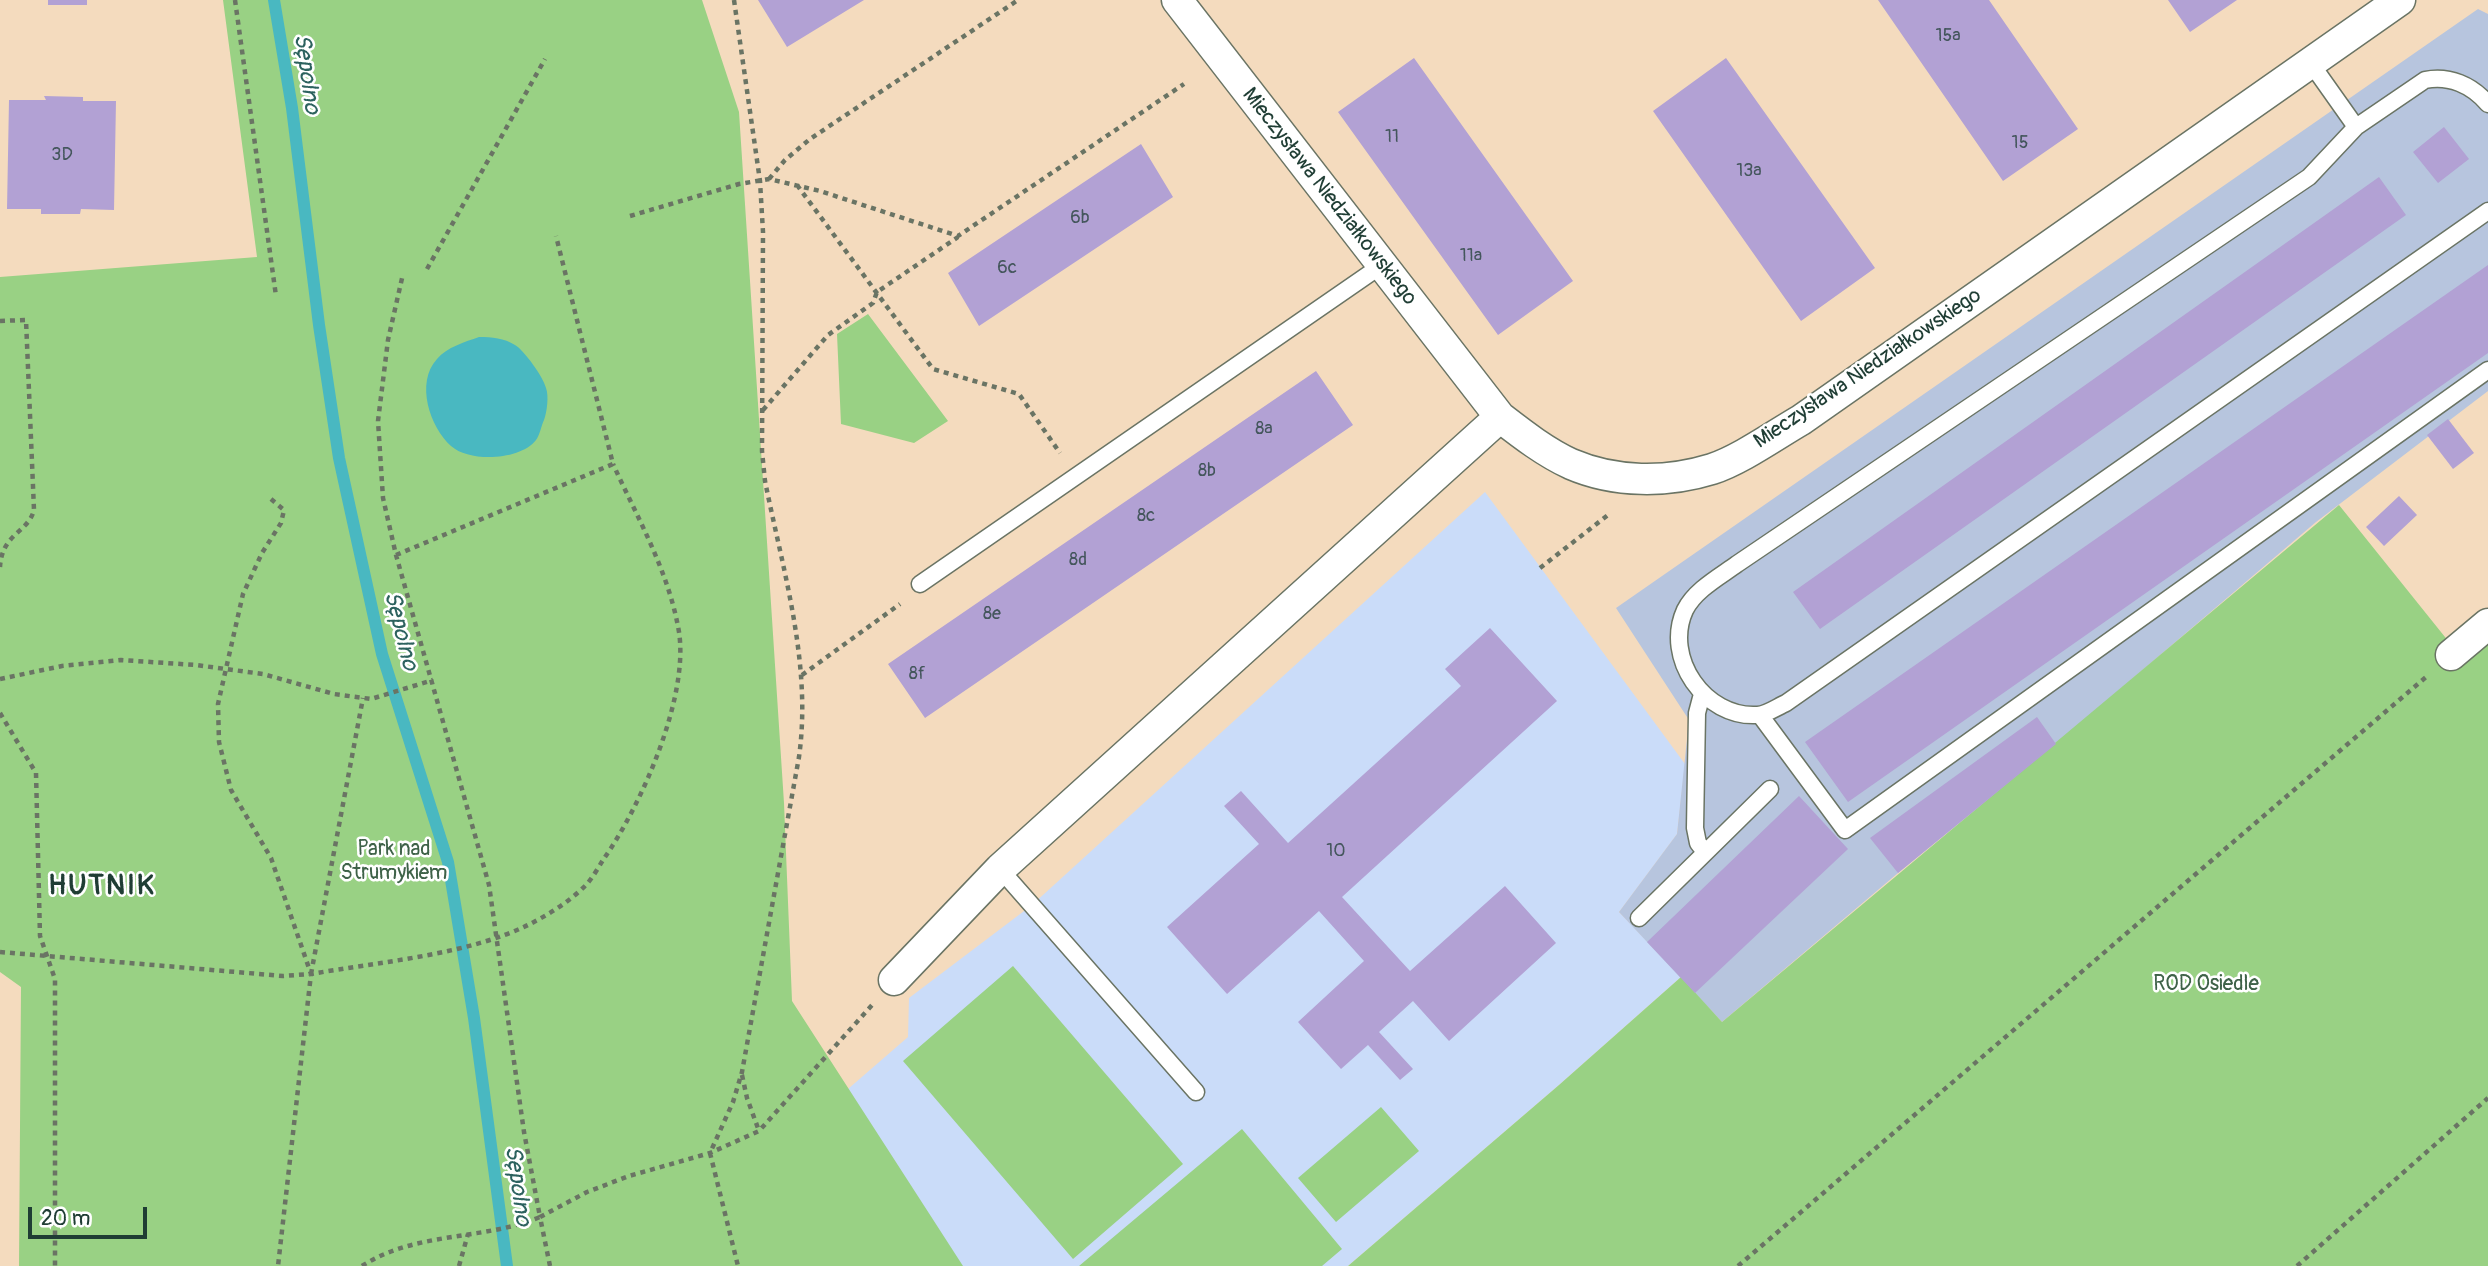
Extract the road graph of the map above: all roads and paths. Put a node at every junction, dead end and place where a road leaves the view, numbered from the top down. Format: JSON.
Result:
{"nodes":[{"id":1,"x":235,"y":0,"type":"edge"},
{"id":2,"x":734,"y":0,"type":"edge"},
{"id":3,"x":1018,"y":0,"type":"edge"},
{"id":4,"x":1177,"y":0,"type":"edge"},
{"id":5,"x":2400,"y":0,"type":"edge"},
{"id":6,"x":545,"y":59,"type":"dead end"},
{"id":7,"x":2310,"y":62,"type":"junction"},
{"id":8,"x":1184,"y":84,"type":"dead end"},
{"id":9,"x":2488,"y":104,"type":"edge"},
{"id":10,"x":2356,"y":127,"type":"junction"},
{"id":11,"x":769,"y":179,"type":"junction"},
{"id":12,"x":760,"y":181,"type":"junction"},
{"id":13,"x":796,"y":185,"type":"junction"},
{"id":14,"x":2488,"y":211,"type":"edge"},
{"id":15,"x":631,"y":216,"type":"dead end"},
{"id":16,"x":556,"y":236,"type":"dead end"},
{"id":17,"x":958,"y":236,"type":"junction"},
{"id":18,"x":1382,"y":265,"type":"junction"},
{"id":19,"x":427,"y":269,"type":"dead end"},
{"id":20,"x":403,"y":274,"type":"dead end"},
{"id":21,"x":877,"y":292,"type":"junction"},
{"id":22,"x":276,"y":296,"type":"dead end"},
{"id":23,"x":0,"y":321,"type":"edge"},
{"id":24,"x":2488,"y":370,"type":"edge"},
{"id":25,"x":762,"y":411,"type":"junction"},
{"id":26,"x":1500,"y":417,"type":"junction"},
{"id":27,"x":613,"y":464,"type":"junction"},
{"id":28,"x":1076,"y":477,"type":"junction"},
{"id":29,"x":271,"y":499,"type":"dead end"},
{"id":30,"x":1608,"y":515,"type":"dead end"},
{"id":31,"x":396,"y":555,"type":"junction"},
{"id":32,"x":0,"y":567,"type":"edge"},
{"id":33,"x":1540,"y":568,"type":"dead end"},
{"id":34,"x":920,"y":584,"type":"joint"},
{"id":35,"x":2488,"y":624,"type":"edge"},
{"id":36,"x":2451,"y":655,"type":"joint"},
{"id":37,"x":225,"y":669,"type":"junction"},
{"id":38,"x":801,"y":676,"type":"junction"},
{"id":39,"x":0,"y":679,"type":"edge"},
{"id":40,"x":433,"y":680,"type":"junction"},
{"id":41,"x":1702,"y":694,"type":"junction"},
{"id":42,"x":363,"y":698,"type":"junction"},
{"id":43,"x":0,"y":713,"type":"edge"},
{"id":44,"x":1760,"y":715,"type":"junction"},
{"id":45,"x":1770,"y":789,"type":"dead end"},
{"id":46,"x":1705,"y":852,"type":"junction"},
{"id":47,"x":1000,"y":869,"type":"junction"},
{"id":48,"x":1639,"y":918,"type":"dead end"},
{"id":49,"x":497,"y":938,"type":"junction"},
{"id":50,"x":0,"y":952,"type":"edge"},
{"id":51,"x":47,"y":956,"type":"junction"},
{"id":52,"x":311,"y":974,"type":"junction"},
{"id":53,"x":894,"y":980,"type":"joint"},
{"id":54,"x":742,"y":1072,"type":"junction"},
{"id":55,"x":1196,"y":1092,"type":"dead end"},
{"id":56,"x":2488,"y":1098,"type":"edge"},
{"id":57,"x":759,"y":1131,"type":"junction"},
{"id":58,"x":710,"y":1153,"type":"junction"},
{"id":59,"x":540,"y":1217,"type":"junction"},
{"id":60,"x":468,"y":1234,"type":"junction"},
{"id":61,"x":55,"y":1266,"type":"edge"},
{"id":62,"x":278,"y":1266,"type":"edge"},
{"id":63,"x":362,"y":1266,"type":"edge"},
{"id":64,"x":459,"y":1266,"type":"edge"},
{"id":65,"x":550,"y":1266,"type":"edge"},
{"id":66,"x":738,"y":1266,"type":"edge"},
{"id":67,"x":1738,"y":1266,"type":"edge"},
{"id":68,"x":2297,"y":1266,"type":"edge"}],
"edges":[{"from":1,"to":22,"type":"path"},
{"from":2,"to":12,"type":"path"},
{"from":3,"to":11,"type":"path"},
{"from":4,"to":18,"type":"street","name":"Mieczysława Niedziałkowskiego"},
{"from":5,"to":7,"type":"street","name":"Mieczysława Niedziałkowskiego"},
{"from":6,"to":19,"type":"path"},
{"from":7,"to":10,"type":"lane"},
{"from":7,"to":26,"type":"street","name":"Mieczysława Niedziałkowskiego"},
{"from":8,"to":17,"type":"path"},
{"from":9,"to":10,"type":"lane"},
{"from":10,"to":41,"type":"lane"},
{"from":11,"to":12,"type":"path"},
{"from":11,"to":13,"type":"path"},
{"from":12,"to":15,"type":"path"},
{"from":12,"to":25,"type":"path"},
{"from":13,"to":17,"type":"path"},
{"from":13,"to":21,"type":"path"},
{"from":14,"to":44,"type":"lane"},
{"from":16,"to":27,"type":"path"},
{"from":17,"to":21,"type":"path"},
{"from":18,"to":26,"type":"street","name":"Mieczysława Niedziałkowskiego"},
{"from":18,"to":28,"type":"lane"},
{"from":20,"to":31,"type":"path"},
{"from":21,"to":25,"type":"path"},
{"from":21,"to":28,"type":"path"},
{"from":23,"to":32,"type":"path"},
{"from":24,"to":44,"type":"lane"},
{"from":25,"to":38,"type":"path"},
{"from":26,"to":47,"type":"street"},
{"from":27,"to":31,"type":"path"},
{"from":27,"to":49,"type":"path"},
{"from":28,"to":34,"type":"lane"},
{"from":29,"to":37,"type":"path"},
{"from":30,"to":33,"type":"path"},
{"from":31,"to":40,"type":"path"},
{"from":34,"to":38,"type":"path"},
{"from":35,"to":36,"type":"street"},
{"from":36,"to":67,"type":"path"},
{"from":37,"to":39,"type":"path"},
{"from":37,"to":42,"type":"path"},
{"from":37,"to":52,"type":"path"},
{"from":38,"to":54,"type":"path"},
{"from":40,"to":42,"type":"path"},
{"from":40,"to":49,"type":"path"},
{"from":41,"to":44,"type":"lane"},
{"from":41,"to":46,"type":"lane"},
{"from":42,"to":52,"type":"path"},
{"from":43,"to":51,"type":"path"},
{"from":45,"to":46,"type":"lane"},
{"from":46,"to":48,"type":"lane"},
{"from":47,"to":53,"type":"street"},
{"from":47,"to":55,"type":"lane"},
{"from":49,"to":52,"type":"path"},
{"from":49,"to":59,"type":"path"},
{"from":50,"to":51,"type":"path"},
{"from":51,"to":52,"type":"path"},
{"from":51,"to":61,"type":"path"},
{"from":52,"to":62,"type":"path"},
{"from":53,"to":57,"type":"path"},
{"from":54,"to":57,"type":"path"},
{"from":54,"to":58,"type":"path"},
{"from":56,"to":68,"type":"path"},
{"from":57,"to":58,"type":"path"},
{"from":58,"to":59,"type":"path"},
{"from":58,"to":66,"type":"path"},
{"from":59,"to":60,"type":"path"},
{"from":59,"to":65,"type":"path"},
{"from":60,"to":63,"type":"path"},
{"from":60,"to":64,"type":"path"}]}
